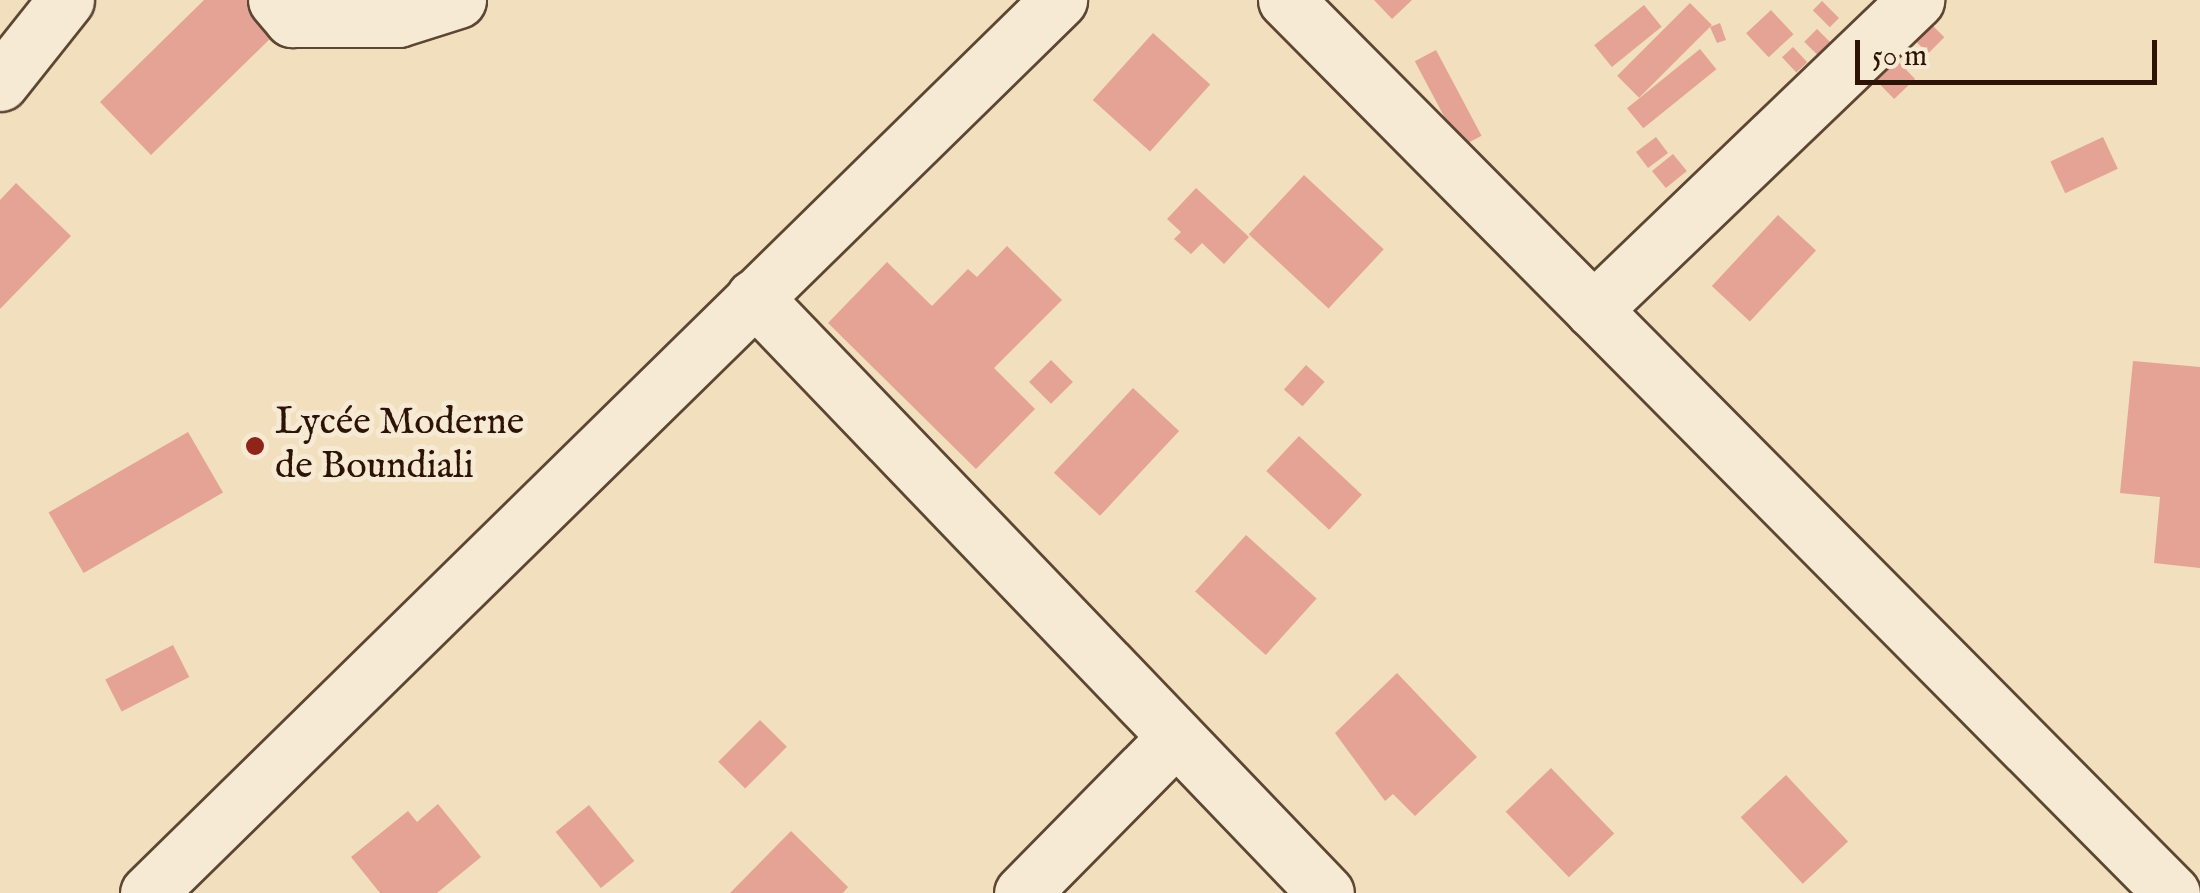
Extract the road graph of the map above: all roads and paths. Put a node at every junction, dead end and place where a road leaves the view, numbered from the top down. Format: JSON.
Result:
{"nodes":[{"id":1,"x":66,"y":0,"type":"edge"},
{"id":2,"x":276,"y":0,"type":"edge"},
{"id":3,"x":458,"y":0,"type":"edge"},
{"id":4,"x":1059,"y":0,"type":"edge"},
{"id":5,"x":1286,"y":0,"type":"edge"},
{"id":6,"x":1916,"y":0,"type":"edge"},
{"id":7,"x":0,"y":83,"type":"edge"},
{"id":8,"x":754,"y":297,"type":"junction"},
{"id":9,"x":1593,"y":310,"type":"junction"},
{"id":10,"x":1176,"y":737,"type":"junction"},
{"id":11,"x":2200,"y":869,"type":"edge"},
{"id":12,"x":148,"y":893,"type":"edge"},
{"id":13,"x":1022,"y":893,"type":"edge"},
{"id":14,"x":1326,"y":893,"type":"edge"},
{"id":15,"x":2174,"y":893,"type":"edge"}],
"edges":[{"from":1,"to":7,"type":"street"},
{"from":2,"to":3,"type":"street"},
{"from":4,"to":8,"type":"street"},
{"from":5,"to":9,"type":"street"},
{"from":6,"to":9,"type":"street"},
{"from":8,"to":10,"type":"street"},
{"from":8,"to":12,"type":"street"},
{"from":9,"to":15,"type":"street"},
{"from":10,"to":13,"type":"street"},
{"from":10,"to":14,"type":"street"},
{"from":11,"to":15,"type":"street"}]}
